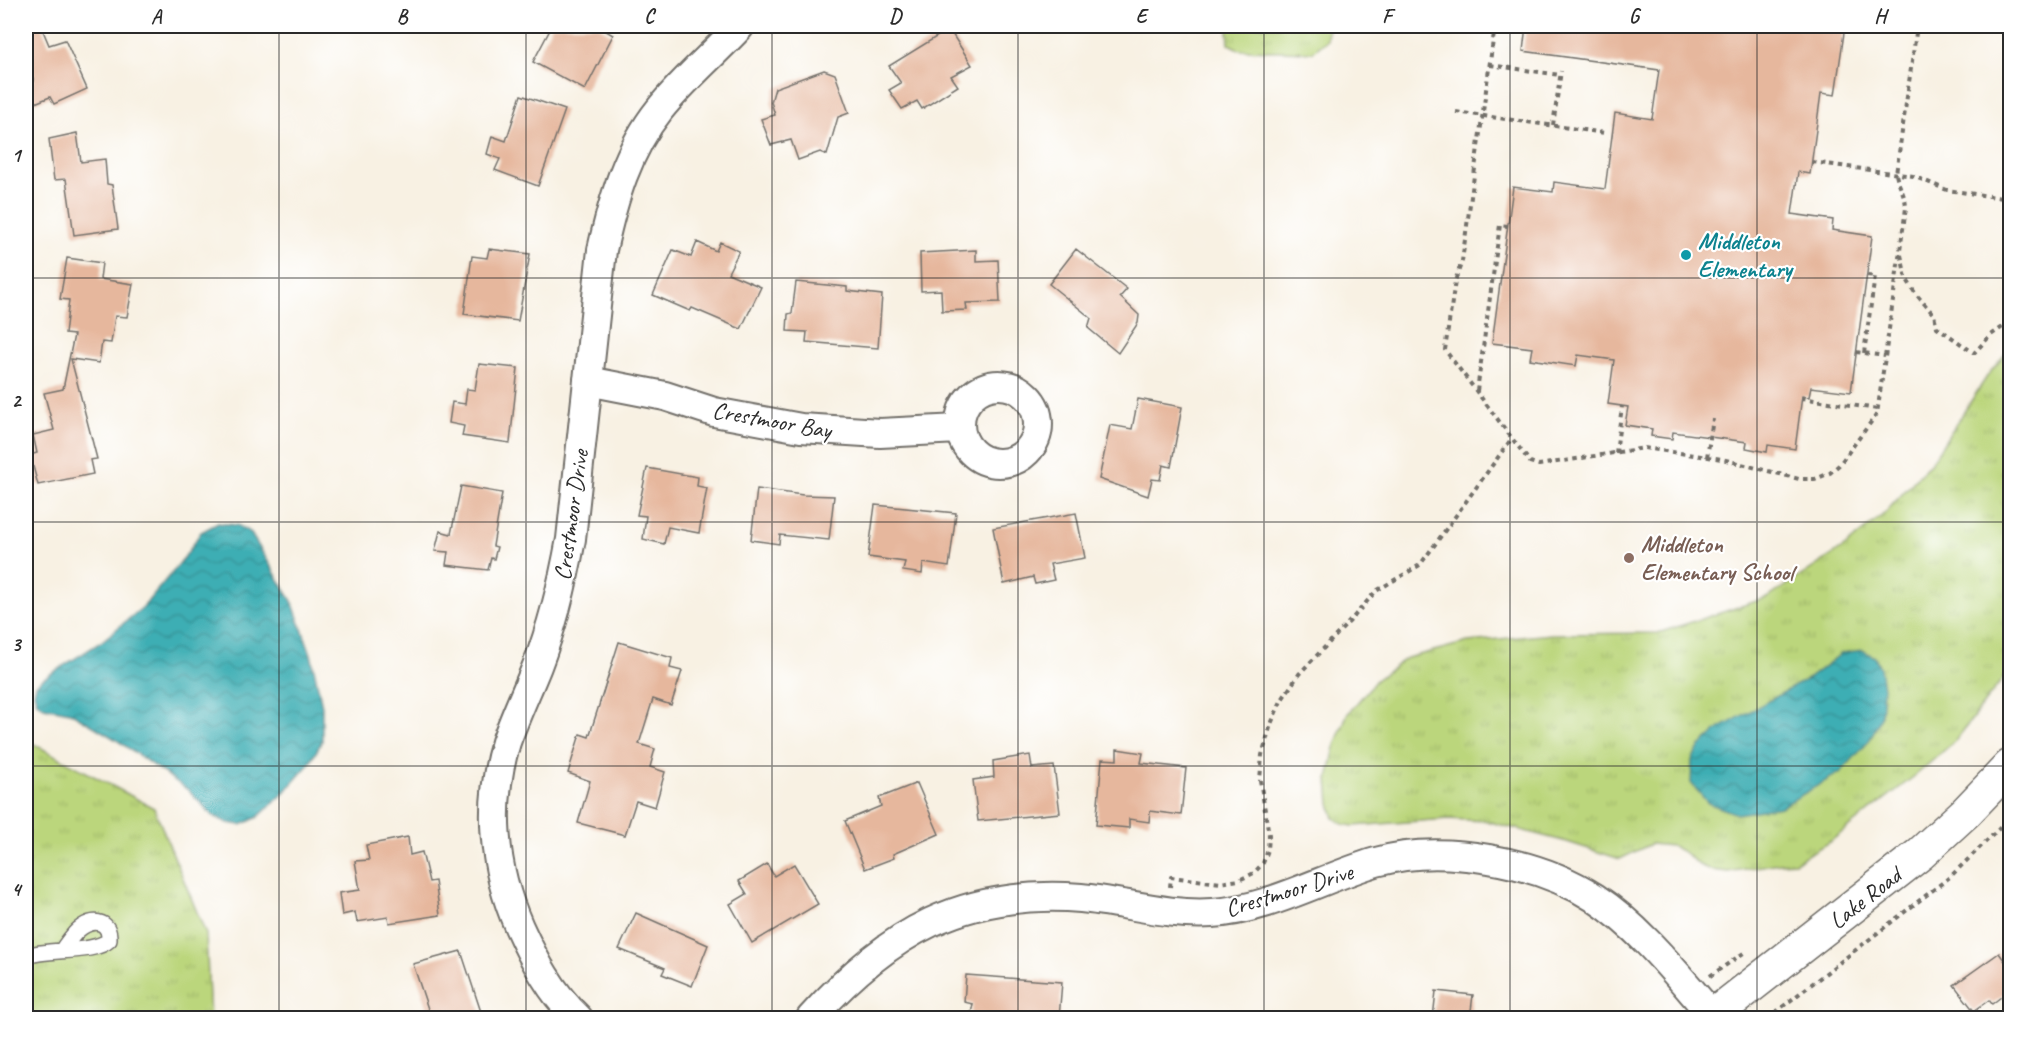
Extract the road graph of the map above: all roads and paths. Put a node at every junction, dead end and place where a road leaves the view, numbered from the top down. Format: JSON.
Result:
{"nodes":[{"id":1,"x":740,"y":26,"type":"edge"},
{"id":2,"x":1495,"y":26,"type":"edge"},
{"id":3,"x":1917,"y":26,"type":"edge"},
{"id":4,"x":1490,"y":65,"type":"junction"},
{"id":5,"x":1455,"y":112,"type":"dead end"},
{"id":6,"x":1483,"y":116,"type":"junction"},
{"id":7,"x":1553,"y":126,"type":"junction"},
{"id":8,"x":1605,"y":133,"type":"dead end"},
{"id":9,"x":1812,"y":162,"type":"dead end"},
{"id":10,"x":1896,"y":174,"type":"junction"},
{"id":11,"x":2010,"y":199,"type":"edge"},
{"id":12,"x":1508,"y":226,"type":"dead end"},
{"id":13,"x":1900,"y":251,"type":"junction"},
{"id":14,"x":1867,"y":275,"type":"dead end"},
{"id":15,"x":1489,"y":303,"type":"junction"},
{"id":16,"x":1497,"y":304,"type":"dead end"},
{"id":17,"x":2010,"y":322,"type":"edge"},
{"id":18,"x":1856,"y":352,"type":"dead end"},
{"id":19,"x":1864,"y":353,"type":"junction"},
{"id":20,"x":1885,"y":356,"type":"junction"},
{"id":21,"x":588,"y":381,"type":"junction"},
{"id":22,"x":1477,"y":391,"type":"junction"},
{"id":23,"x":1801,"y":398,"type":"dead end"},
{"id":24,"x":1622,"y":406,"type":"dead end"},
{"id":25,"x":1878,"y":408,"type":"junction"},
{"id":26,"x":1713,"y":418,"type":"dead end"},
{"id":27,"x":959,"y":429,"type":"dead end"},
{"id":28,"x":1512,"y":438,"type":"junction"},
{"id":29,"x":1616,"y":453,"type":"junction"},
{"id":30,"x":1707,"y":457,"type":"junction"},
{"id":31,"x":2010,"y":766,"type":"edge"},
{"id":32,"x":2010,"y":818,"type":"edge"},
{"id":33,"x":1171,"y":877,"type":"dead end"},
{"id":34,"x":63,"y":949,"type":"dead end"},
{"id":35,"x":1745,"y":951,"type":"dead end"},
{"id":36,"x":26,"y":956,"type":"edge"},
{"id":37,"x":1690,"y":989,"type":"junction"},
{"id":38,"x":1712,"y":1017,"type":"edge"},
{"id":39,"x":578,"y":1018,"type":"edge"},
{"id":40,"x":811,"y":1018,"type":"edge"},
{"id":41,"x":1768,"y":1018,"type":"edge"}],
"edges":[{"from":1,"to":21,"type":"street","name":"Crestmoor Drive"},
{"from":2,"to":4,"type":"path"},
{"from":3,"to":10,"type":"path"},
{"from":4,"to":6,"type":"path"},
{"from":4,"to":7,"type":"path"},
{"from":5,"to":6,"type":"path"},
{"from":6,"to":7,"type":"path"},
{"from":6,"to":22,"type":"path"},
{"from":7,"to":8,"type":"path"},
{"from":9,"to":10,"type":"path"},
{"from":10,"to":11,"type":"path"},
{"from":10,"to":13,"type":"path"},
{"from":12,"to":15,"type":"path"},
{"from":13,"to":17,"type":"path"},
{"from":13,"to":20,"type":"path"},
{"from":14,"to":19,"type":"path"},
{"from":15,"to":16,"type":"path"},
{"from":15,"to":22,"type":"path"},
{"from":18,"to":19,"type":"path"},
{"from":19,"to":20,"type":"path"},
{"from":20,"to":25,"type":"path"},
{"from":21,"to":27,"type":"street","name":"Crestmoor Bay"},
{"from":21,"to":39,"type":"street","name":"Crestmoor Drive"},
{"from":22,"to":28,"type":"path"},
{"from":23,"to":25,"type":"path"},
{"from":24,"to":29,"type":"path"},
{"from":25,"to":30,"type":"path"},
{"from":26,"to":30,"type":"path"},
{"from":28,"to":29,"type":"path"},
{"from":28,"to":33,"type":"path"},
{"from":29,"to":30,"type":"path"},
{"from":31,"to":38,"type":"street","name":"Lake Road"},
{"from":32,"to":41,"type":"path"},
{"from":34,"to":36,"type":"lane"},
{"from":35,"to":37,"type":"path"},
{"from":37,"to":38,"type":"street","name":"Crestmoor Drive"},
{"from":37,"to":40,"type":"street","name":"Crestmoor Drive"}]}
